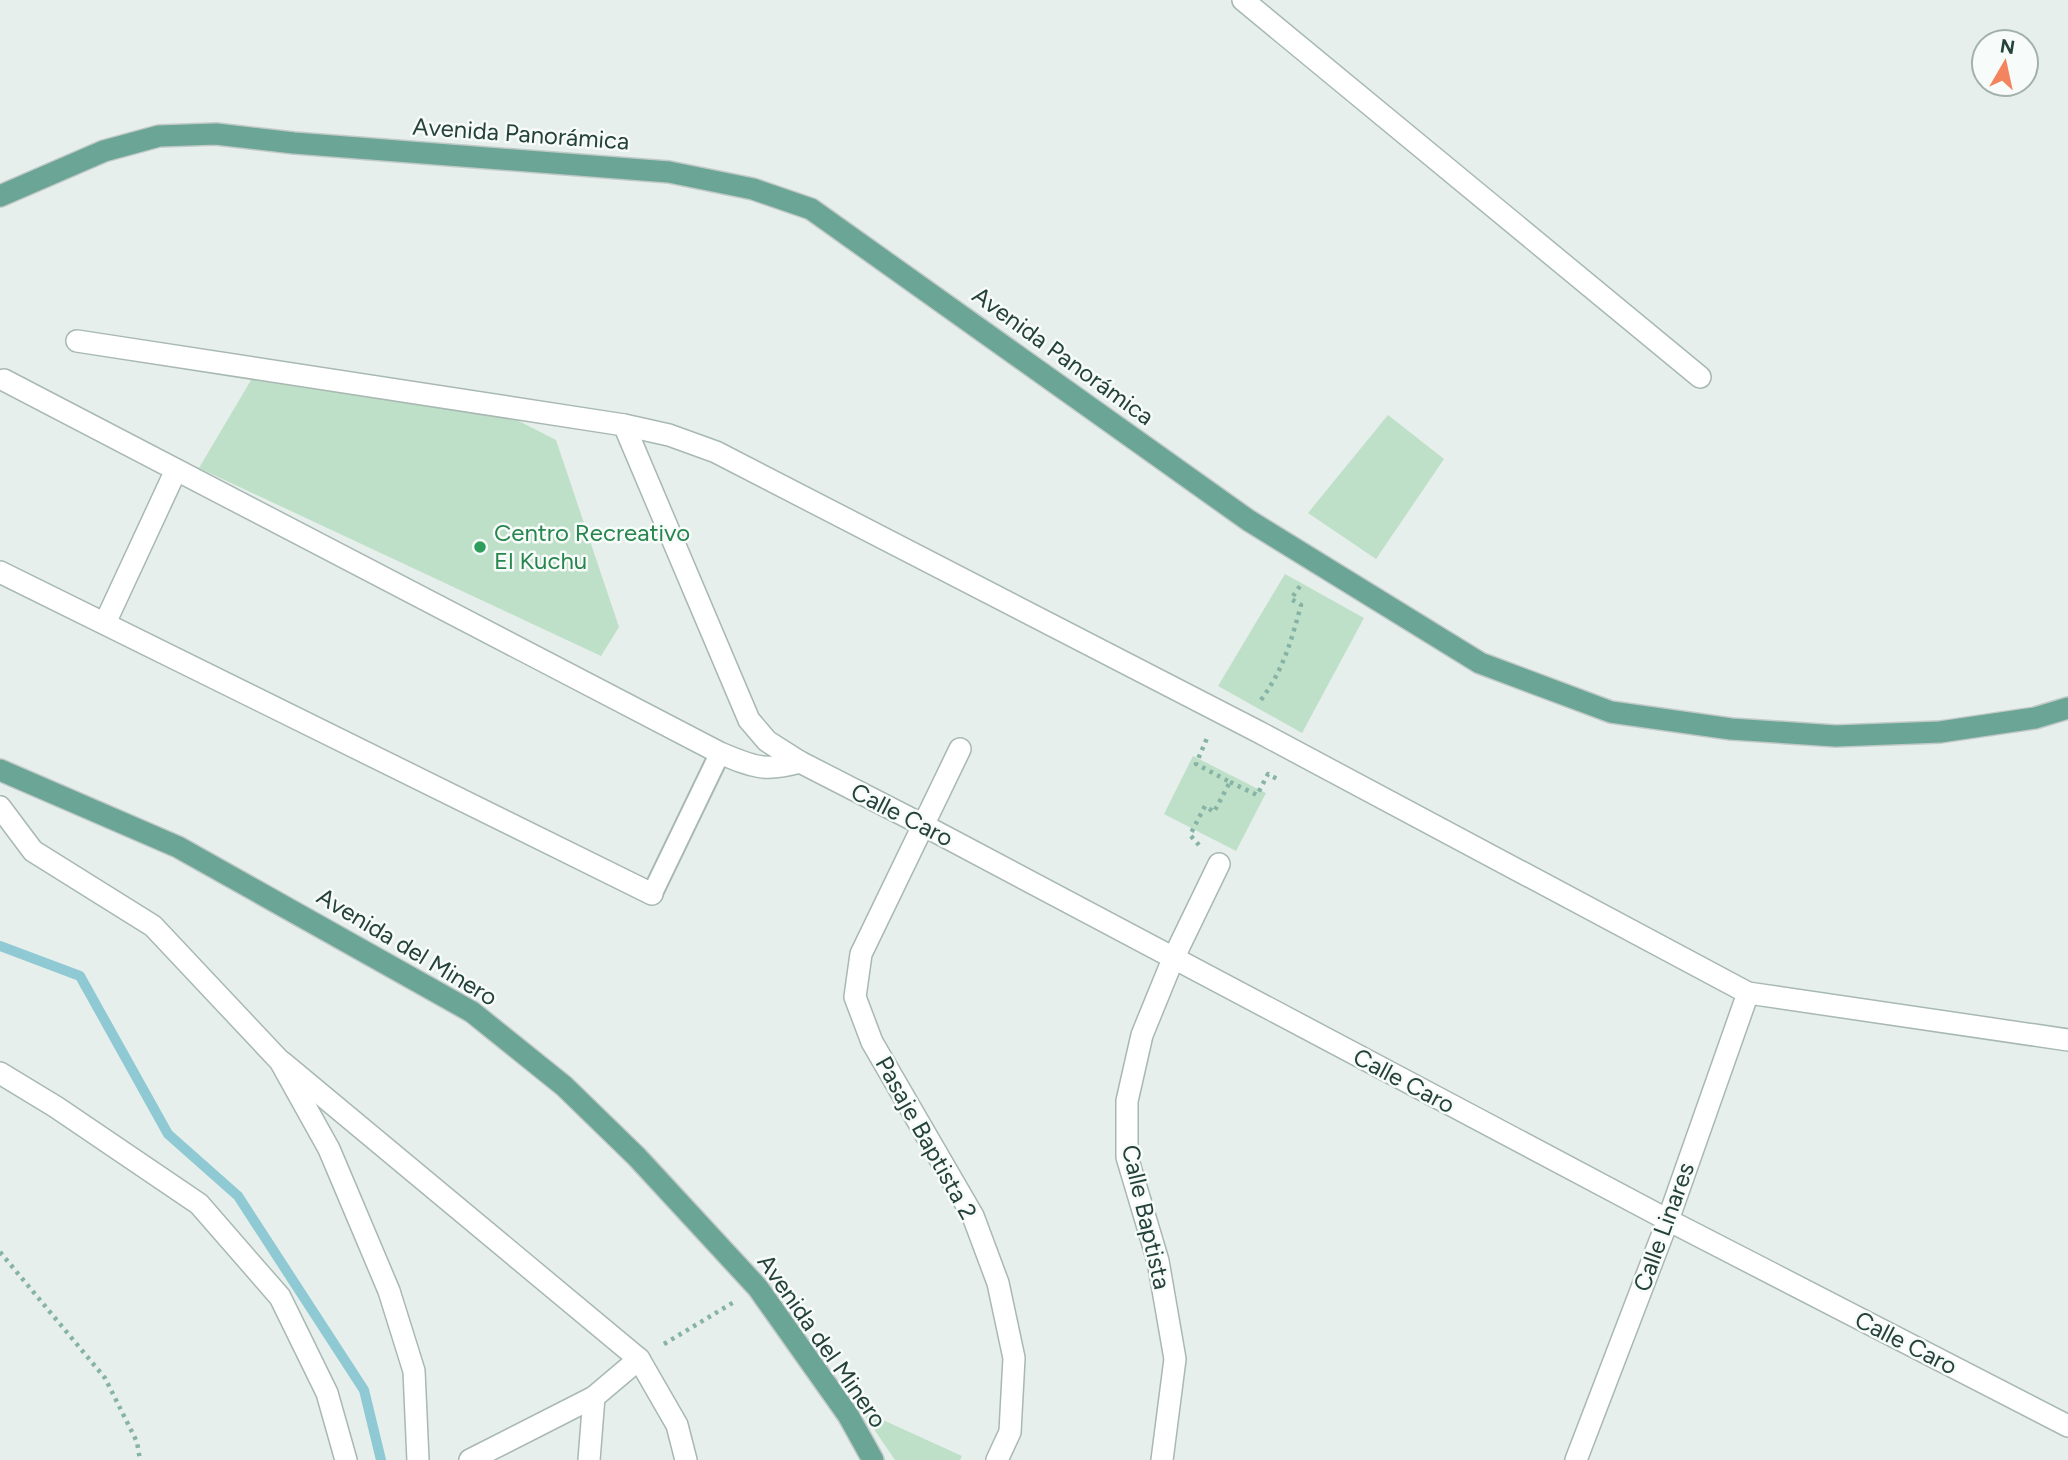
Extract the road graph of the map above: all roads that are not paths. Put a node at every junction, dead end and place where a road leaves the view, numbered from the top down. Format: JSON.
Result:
{"nodes":[{"id":1,"x":1243,"y":0,"type":"edge"},
{"id":2,"x":0,"y":196,"type":"edge"},
{"id":3,"x":77,"y":341,"type":"dead end"},
{"id":4,"x":1700,"y":377,"type":"dead end"},
{"id":5,"x":4,"y":380,"type":"dead end"},
{"id":6,"x":624,"y":425,"type":"junction"},
{"id":7,"x":176,"y":470,"type":"junction"},
{"id":8,"x":0,"y":572,"type":"edge"},
{"id":9,"x":105,"y":623,"type":"junction"},
{"id":10,"x":2068,"y":708,"type":"edge"},
{"id":11,"x":960,"y":749,"type":"dead end"},
{"id":12,"x":720,"y":753,"type":"junction"},
{"id":13,"x":800,"y":762,"type":"junction"},
{"id":14,"x":0,"y":770,"type":"edge"},
{"id":15,"x":0,"y":807,"type":"edge"},
{"id":16,"x":923,"y":825,"type":"junction"},
{"id":17,"x":1219,"y":864,"type":"road end"},
{"id":18,"x":652,"y":894,"type":"joint"},
{"id":19,"x":1173,"y":959,"type":"junction"},
{"id":20,"x":1748,"y":993,"type":"junction"},
{"id":21,"x":2068,"y":1040,"type":"edge"},
{"id":22,"x":280,"y":1061,"type":"junction"},
{"id":23,"x":0,"y":1073,"type":"edge"},
{"id":24,"x":1668,"y":1220,"type":"junction"},
{"id":25,"x":639,"y":1359,"type":"junction"},
{"id":26,"x":594,"y":1397,"type":"junction"},
{"id":27,"x":2068,"y":1426,"type":"edge"},
{"id":28,"x":346,"y":1460,"type":"edge"},
{"id":29,"x":418,"y":1460,"type":"edge"},
{"id":30,"x":470,"y":1460,"type":"edge"},
{"id":31,"x":589,"y":1460,"type":"edge"},
{"id":32,"x":686,"y":1460,"type":"edge"},
{"id":33,"x":873,"y":1460,"type":"edge"},
{"id":34,"x":997,"y":1460,"type":"edge"},
{"id":35,"x":1162,"y":1460,"type":"edge"},
{"id":36,"x":1576,"y":1460,"type":"edge"}],
"edges":[{"from":1,"to":4,"type":"street"},
{"from":2,"to":10,"type":"main road","name":"Avenida Panorámica"},
{"from":3,"to":6,"type":"street"},
{"from":5,"to":7,"type":"street"},
{"from":6,"to":13,"type":"street","name":"Calle Caro"},
{"from":6,"to":20,"type":"street"},
{"from":7,"to":9,"type":"street"},
{"from":7,"to":12,"type":"street"},
{"from":8,"to":9,"type":"street"},
{"from":9,"to":18,"type":"street"},
{"from":11,"to":16,"type":"street","name":"Pasaje Baptista 2"},
{"from":12,"to":13,"type":"street"},
{"from":12,"to":18,"type":"lane"},
{"from":13,"to":16,"type":"street","name":"Calle Caro"},
{"from":14,"to":33,"type":"main road","name":"Avenida del Minero"},
{"from":15,"to":22,"type":"street"},
{"from":16,"to":19,"type":"street","name":"Calle Caro"},
{"from":16,"to":34,"type":"street","name":"Pasaje Baptista 2"},
{"from":17,"to":19,"type":"street","name":"Calle Baptista"},
{"from":19,"to":24,"type":"street","name":"Calle Caro"},
{"from":19,"to":35,"type":"street","name":"Calle Baptista"},
{"from":20,"to":21,"type":"street"},
{"from":20,"to":24,"type":"street","name":"Calle Linares"},
{"from":22,"to":25,"type":"street"},
{"from":22,"to":29,"type":"street"},
{"from":23,"to":28,"type":"street"},
{"from":24,"to":27,"type":"street","name":"Calle Caro"},
{"from":24,"to":36,"type":"street","name":"Calle Linares"},
{"from":25,"to":26,"type":"street"},
{"from":25,"to":32,"type":"street"},
{"from":26,"to":30,"type":"street"},
{"from":26,"to":31,"type":"street"}]}
